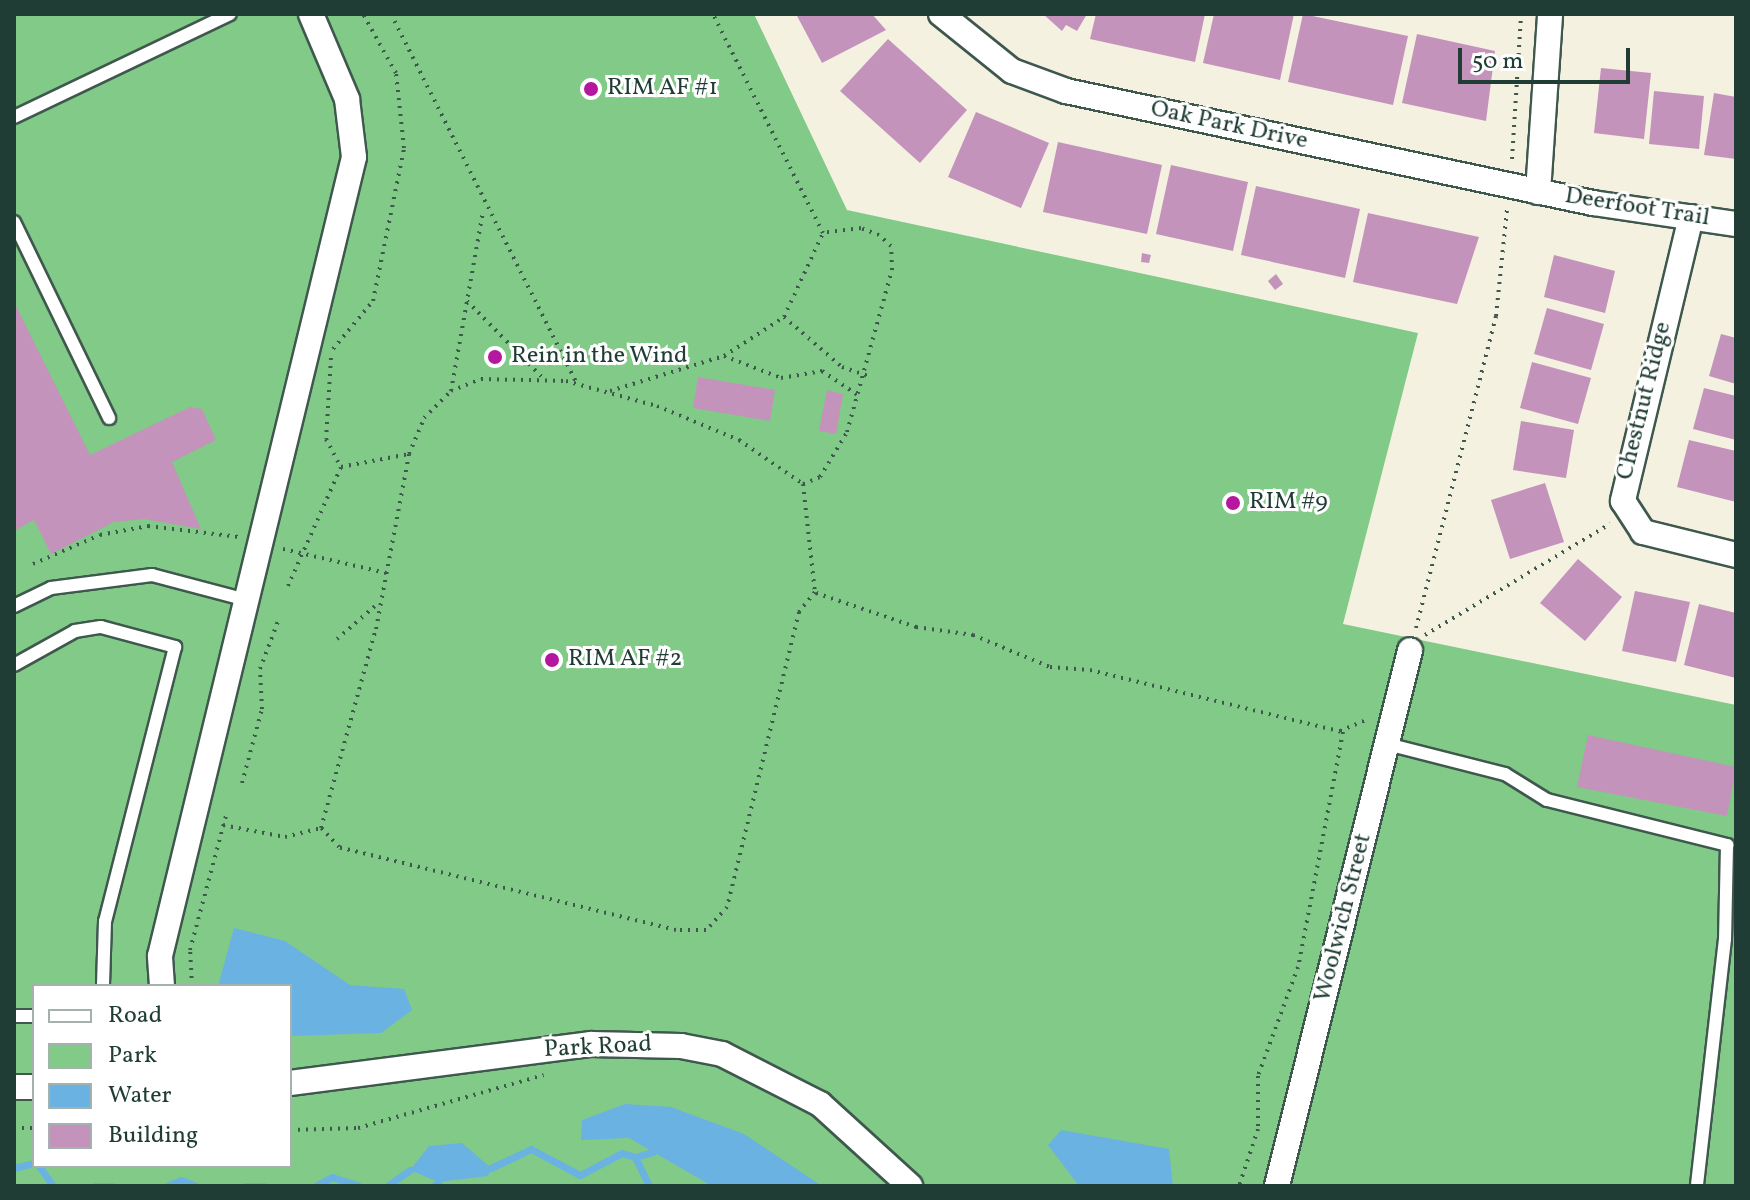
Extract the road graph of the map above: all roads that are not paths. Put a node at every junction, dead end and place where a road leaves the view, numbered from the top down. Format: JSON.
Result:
{"nodes":[{"id":1,"x":230,"y":14,"type":"edge"},
{"id":2,"x":311,"y":14,"type":"edge"},
{"id":3,"x":941,"y":14,"type":"edge"},
{"id":4,"x":1550,"y":14,"type":"edge"},
{"id":5,"x":14,"y":117,"type":"edge"},
{"id":6,"x":1538,"y":192,"type":"junction"},
{"id":7,"x":1691,"y":217,"type":"junction"},
{"id":8,"x":14,"y":222,"type":"edge"},
{"id":9,"x":1736,"y":224,"type":"edge"},
{"id":10,"x":109,"y":418,"type":"dead end"},
{"id":11,"x":1736,"y":555,"type":"edge"},
{"id":12,"x":243,"y":599,"type":"junction"},
{"id":13,"x":14,"y":606,"type":"edge"},
{"id":14,"x":1411,"y":646,"type":"road end"},
{"id":15,"x":14,"y":665,"type":"edge"},
{"id":16,"x":1387,"y":744,"type":"junction"},
{"id":17,"x":103,"y":984,"type":"edge"},
{"id":18,"x":162,"y":984,"type":"edge"},
{"id":19,"x":292,"y":1083,"type":"edge"},
{"id":20,"x":910,"y":1186,"type":"edge"},
{"id":21,"x":1277,"y":1186,"type":"edge"},
{"id":22,"x":1697,"y":1186,"type":"edge"}],
"edges":[{"from":1,"to":5,"type":"lane"},
{"from":2,"to":12,"type":"street"},
{"from":3,"to":6,"type":"street","name":"Oak Park Drive"},
{"from":4,"to":6,"type":"street"},
{"from":6,"to":7,"type":"street","name":"Deerfoot Trail"},
{"from":7,"to":9,"type":"street","name":"Deerfoot Trail"},
{"from":7,"to":11,"type":"street","name":"Chestnut Ridge"},
{"from":8,"to":10,"type":"lane"},
{"from":12,"to":13,"type":"lane"},
{"from":12,"to":18,"type":"street"},
{"from":14,"to":16,"type":"street","name":"Woolwich Street"},
{"from":15,"to":17,"type":"lane"},
{"from":16,"to":21,"type":"street","name":"Woolwich Street"},
{"from":16,"to":22,"type":"lane"},
{"from":19,"to":20,"type":"street","name":"Park Road"}]}
